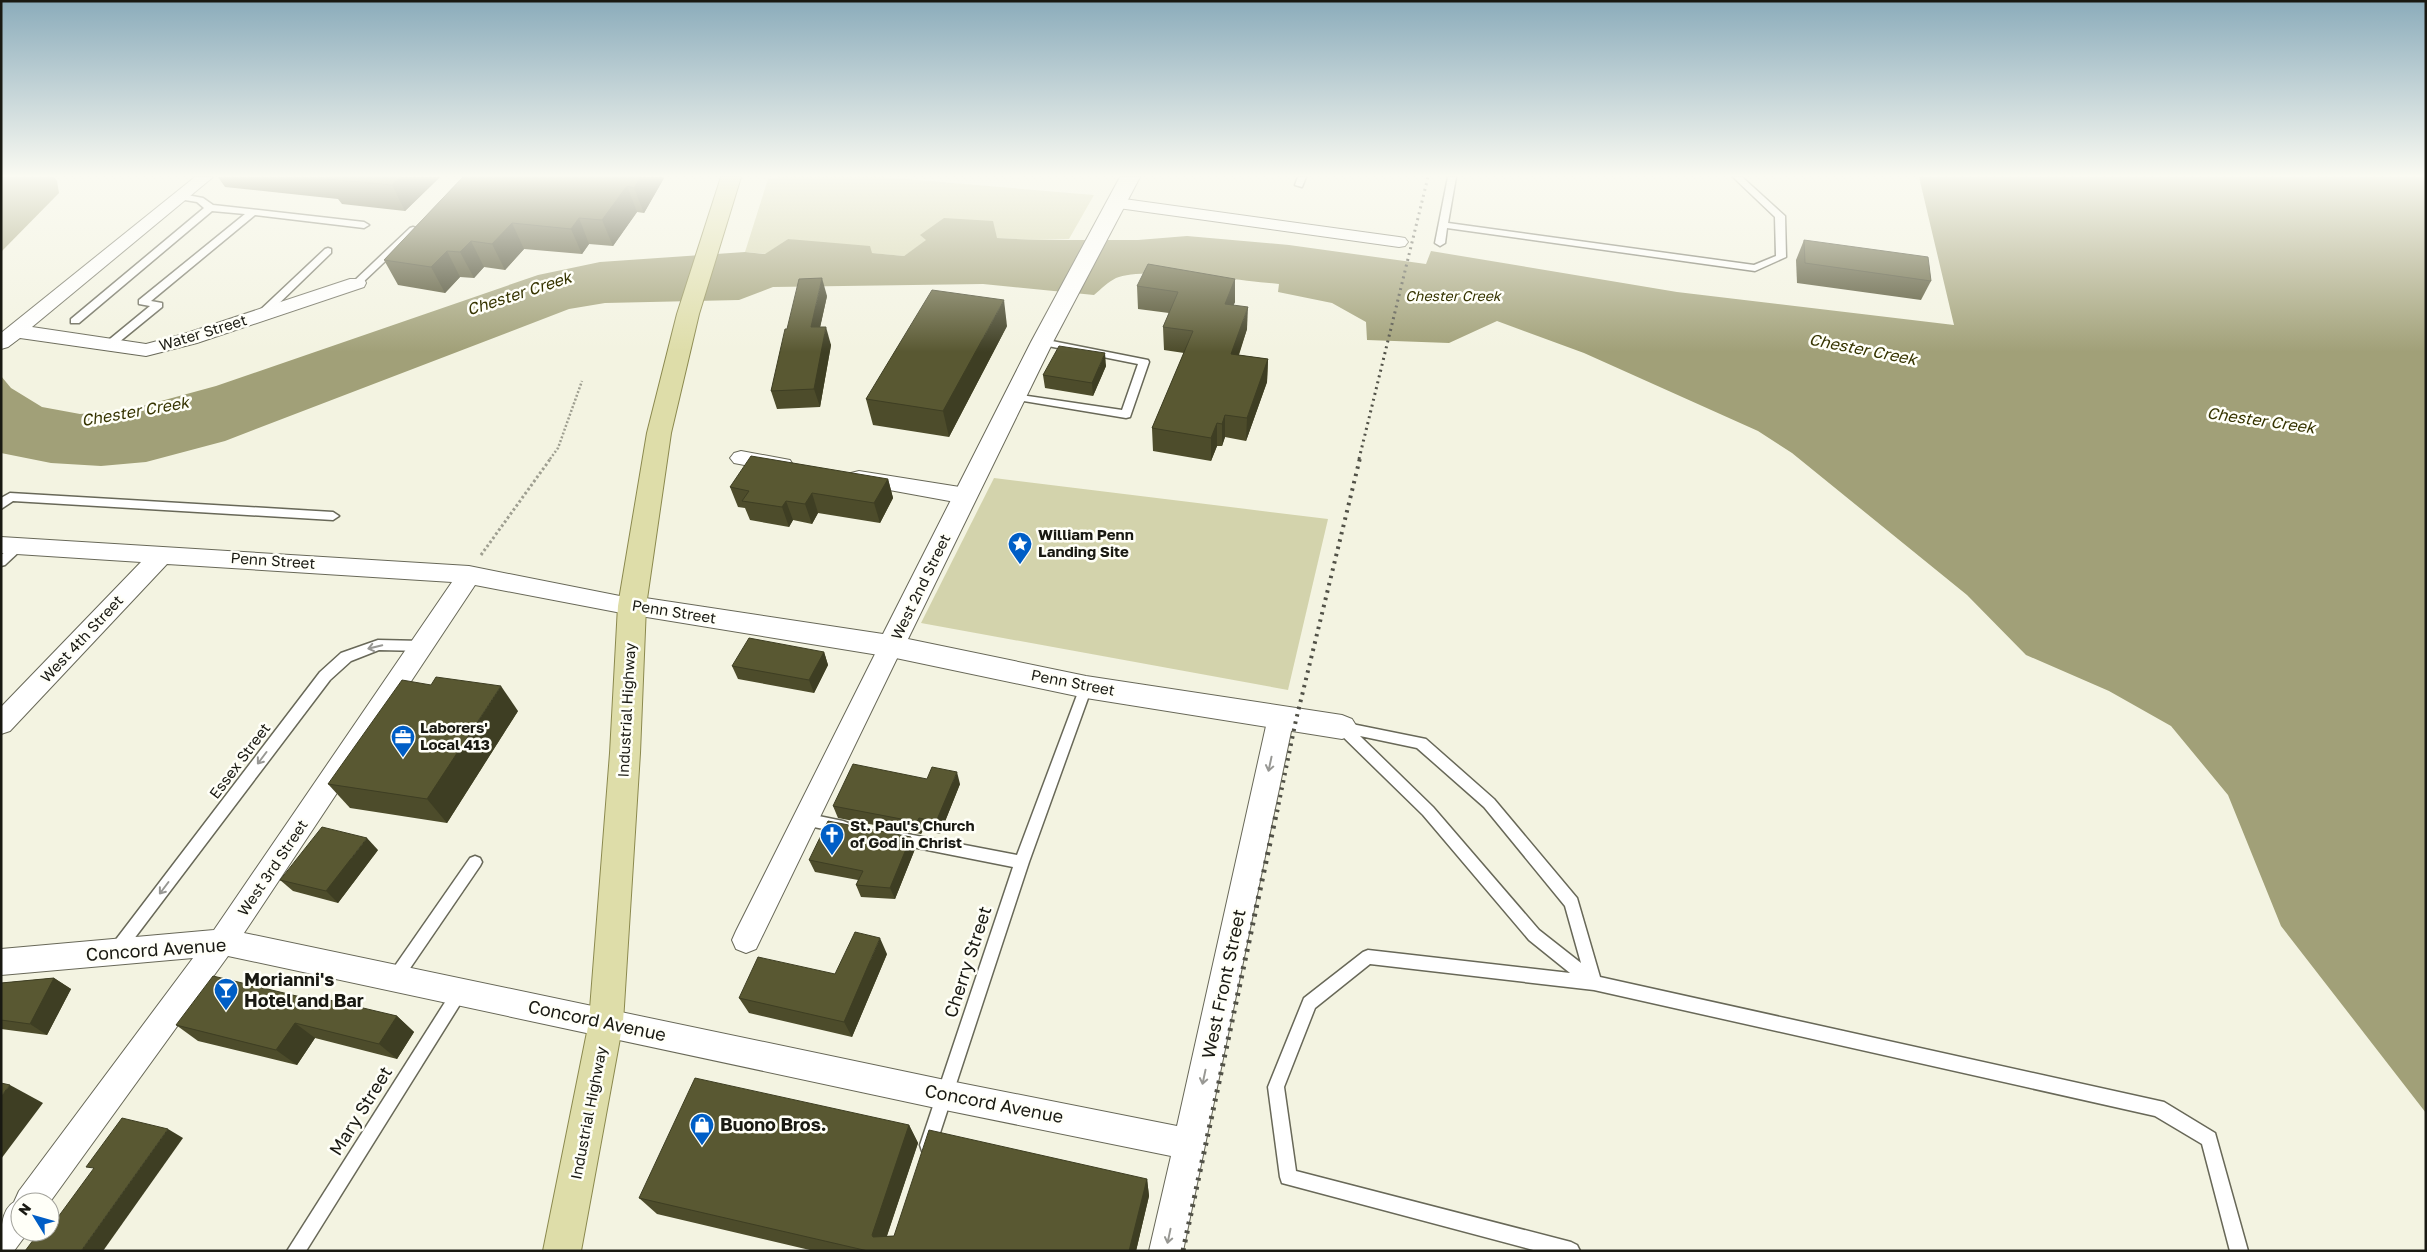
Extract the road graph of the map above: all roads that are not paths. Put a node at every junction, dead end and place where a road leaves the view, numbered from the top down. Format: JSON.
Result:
{"nodes":[{"id":1,"x":134,"y":235,"type":"edge"},
{"id":2,"x":177,"y":235,"type":"edge"},
{"id":3,"x":224,"y":235,"type":"edge"},
{"id":4,"x":407,"y":235,"type":"edge"},
{"id":5,"x":713,"y":235,"type":"edge"},
{"id":6,"x":1099,"y":235,"type":"edge"},
{"id":7,"x":1351,"y":235,"type":"edge"},
{"id":8,"x":1441,"y":235,"type":"edge"},
{"id":9,"x":1519,"y":235,"type":"edge"},
{"id":10,"x":1780,"y":235,"type":"edge"},
{"id":11,"x":1399,"y":242,"type":"dead end"},
{"id":12,"x":1440,"y":243,"type":"dead end"},
{"id":13,"x":328,"y":251,"type":"dead end"},
{"id":14,"x":357,"y":283,"type":"joint"},
{"id":15,"x":262,"y":314,"type":"junction"},
{"id":16,"x":75,"y":321,"type":"dead end"},
{"id":17,"x":8,"y":337,"type":"edge"},
{"id":18,"x":1042,"y":342,"type":"junction"},
{"id":19,"x":109,"y":346,"type":"junction"},
{"id":20,"x":1015,"y":397,"type":"junction"},
{"id":21,"x":741,"y":458,"type":"dead end"},
{"id":22,"x":799,"y":468,"type":"edge"},
{"id":23,"x":838,"y":475,"type":"edge"},
{"id":24,"x":966,"y":496,"type":"junction"},
{"id":25,"x":1,"y":505,"type":"edge"},
{"id":26,"x":332,"y":516,"type":"dead end"},
{"id":27,"x":6,"y":551,"type":"edge"},
{"id":28,"x":163,"y":554,"type":"junction"},
{"id":29,"x":469,"y":575,"type":"junction"},
{"id":30,"x":632,"y":606,"type":"junction"},
{"id":31,"x":423,"y":646,"type":"junction"},
{"id":32,"x":891,"y":646,"type":"junction"},
{"id":33,"x":1086,"y":687,"type":"junction"},
{"id":34,"x":1280,"y":717,"type":"junction"},
{"id":35,"x":1,"y":724,"type":"edge"},
{"id":36,"x":1342,"y":727,"type":"junction"},
{"id":37,"x":804,"y":819,"type":"junction"},
{"id":38,"x":861,"y":830,"type":"edge"},
{"id":39,"x":880,"y":834,"type":"edge"},
{"id":40,"x":475,"y":862,"type":"dead end"},
{"id":41,"x":1022,"y":862,"type":"junction"},
{"id":42,"x":746,"y":940,"type":"dead end"},
{"id":43,"x":222,"y":942,"type":"junction"},
{"id":44,"x":115,"y":952,"type":"junction"},
{"id":45,"x":1,"y":962,"type":"edge"},
{"id":46,"x":395,"y":978,"type":"junction"},
{"id":47,"x":1594,"y":983,"type":"junction"},
{"id":48,"x":459,"y":992,"type":"junction"},
{"id":49,"x":606,"y":1022,"type":"junction"},
{"id":50,"x":945,"y":1094,"type":"junction"},
{"id":51,"x":1190,"y":1144,"type":"junction"},
{"id":52,"x":924,"y":1159,"type":"edge"},
{"id":53,"x":37,"y":1192,"type":"edge"},
{"id":54,"x":10,"y":1229,"type":"edge"},
{"id":55,"x":1,"y":1241,"type":"edge"},
{"id":56,"x":296,"y":1251,"type":"edge"},
{"id":57,"x":562,"y":1251,"type":"edge"},
{"id":58,"x":1166,"y":1251,"type":"edge"},
{"id":59,"x":1571,"y":1251,"type":"edge"},
{"id":60,"x":2239,"y":1251,"type":"edge"}],
"edges":[{"from":1,"to":17,"type":"street"},
{"from":2,"to":16,"type":"lane"},
{"from":3,"to":19,"type":"lane"},
{"from":4,"to":14,"type":"lane"},
{"from":5,"to":30,"type":"main road","name":"Industrial Highway"},
{"from":6,"to":18,"type":"street","name":"West 2nd Street"},
{"from":7,"to":11,"type":"street"},
{"from":8,"to":12,"type":"lane"},
{"from":9,"to":10,"type":"lane"},
{"from":13,"to":15,"type":"lane"},
{"from":14,"to":15,"type":"street","name":"Water Street"},
{"from":15,"to":19,"type":"street","name":"Water Street"},
{"from":17,"to":19,"type":"street","name":"Water Street"},
{"from":18,"to":20,"type":"street","name":"West 2nd Street"},
{"from":18,"to":20,"type":"lane"},
{"from":20,"to":24,"type":"street","name":"West 2nd Street"},
{"from":21,"to":22,"type":"street"},
{"from":23,"to":24,"type":"street"},
{"from":24,"to":32,"type":"street","name":"West 2nd Street"},
{"from":25,"to":26,"type":"lane"},
{"from":27,"to":28,"type":"street","name":"Penn Street"},
{"from":28,"to":29,"type":"street","name":"Penn Street"},
{"from":28,"to":35,"type":"street","name":"West 4th Street"},
{"from":29,"to":30,"type":"street","name":"Penn Street"},
{"from":29,"to":31,"type":"street","name":"West 3rd Street"},
{"from":30,"to":32,"type":"street","name":"Penn Street"},
{"from":30,"to":49,"type":"main road","name":"Industrial Highway"},
{"from":31,"to":43,"type":"street","name":"West 3rd Street"},
{"from":31,"to":44,"type":"lane","name":"Essex Street","one_way":true},
{"from":32,"to":33,"type":"street","name":"Penn Street"},
{"from":32,"to":37,"type":"street","name":"West 2nd Street"},
{"from":33,"to":34,"type":"street","name":"Penn Street"},
{"from":33,"to":41,"type":"lane","name":"Cherry Street"},
{"from":34,"to":36,"type":"street","name":"Penn Street"},
{"from":34,"to":51,"type":"street","name":"West Front Street","one_way":true},
{"from":36,"to":47,"type":"lane"},
{"from":36,"to":47,"type":"lane"},
{"from":37,"to":38,"type":"lane"},
{"from":37,"to":42,"type":"street","name":"West 2nd Street"},
{"from":39,"to":41,"type":"lane"},
{"from":40,"to":46,"type":"lane"},
{"from":41,"to":50,"type":"lane","name":"Cherry Street"},
{"from":43,"to":44,"type":"street","name":"Concord Avenue"},
{"from":43,"to":46,"type":"street","name":"Concord Avenue"},
{"from":43,"to":53,"type":"street","name":"West 3rd Street"},
{"from":44,"to":45,"type":"street","name":"Concord Avenue"},
{"from":46,"to":48,"type":"street","name":"Concord Avenue"},
{"from":47,"to":59,"type":"lane"},
{"from":47,"to":60,"type":"lane"},
{"from":48,"to":49,"type":"street","name":"Concord Avenue"},
{"from":48,"to":56,"type":"lane","name":"Mary Street"},
{"from":49,"to":50,"type":"street","name":"Concord Avenue"},
{"from":49,"to":57,"type":"main road","name":"Industrial Highway"},
{"from":50,"to":51,"type":"street","name":"Concord Avenue"},
{"from":50,"to":52,"type":"lane","name":"Cherry Street"},
{"from":51,"to":58,"type":"street","name":"West Front Street","one_way":true},
{"from":54,"to":55,"type":"street"}]}
